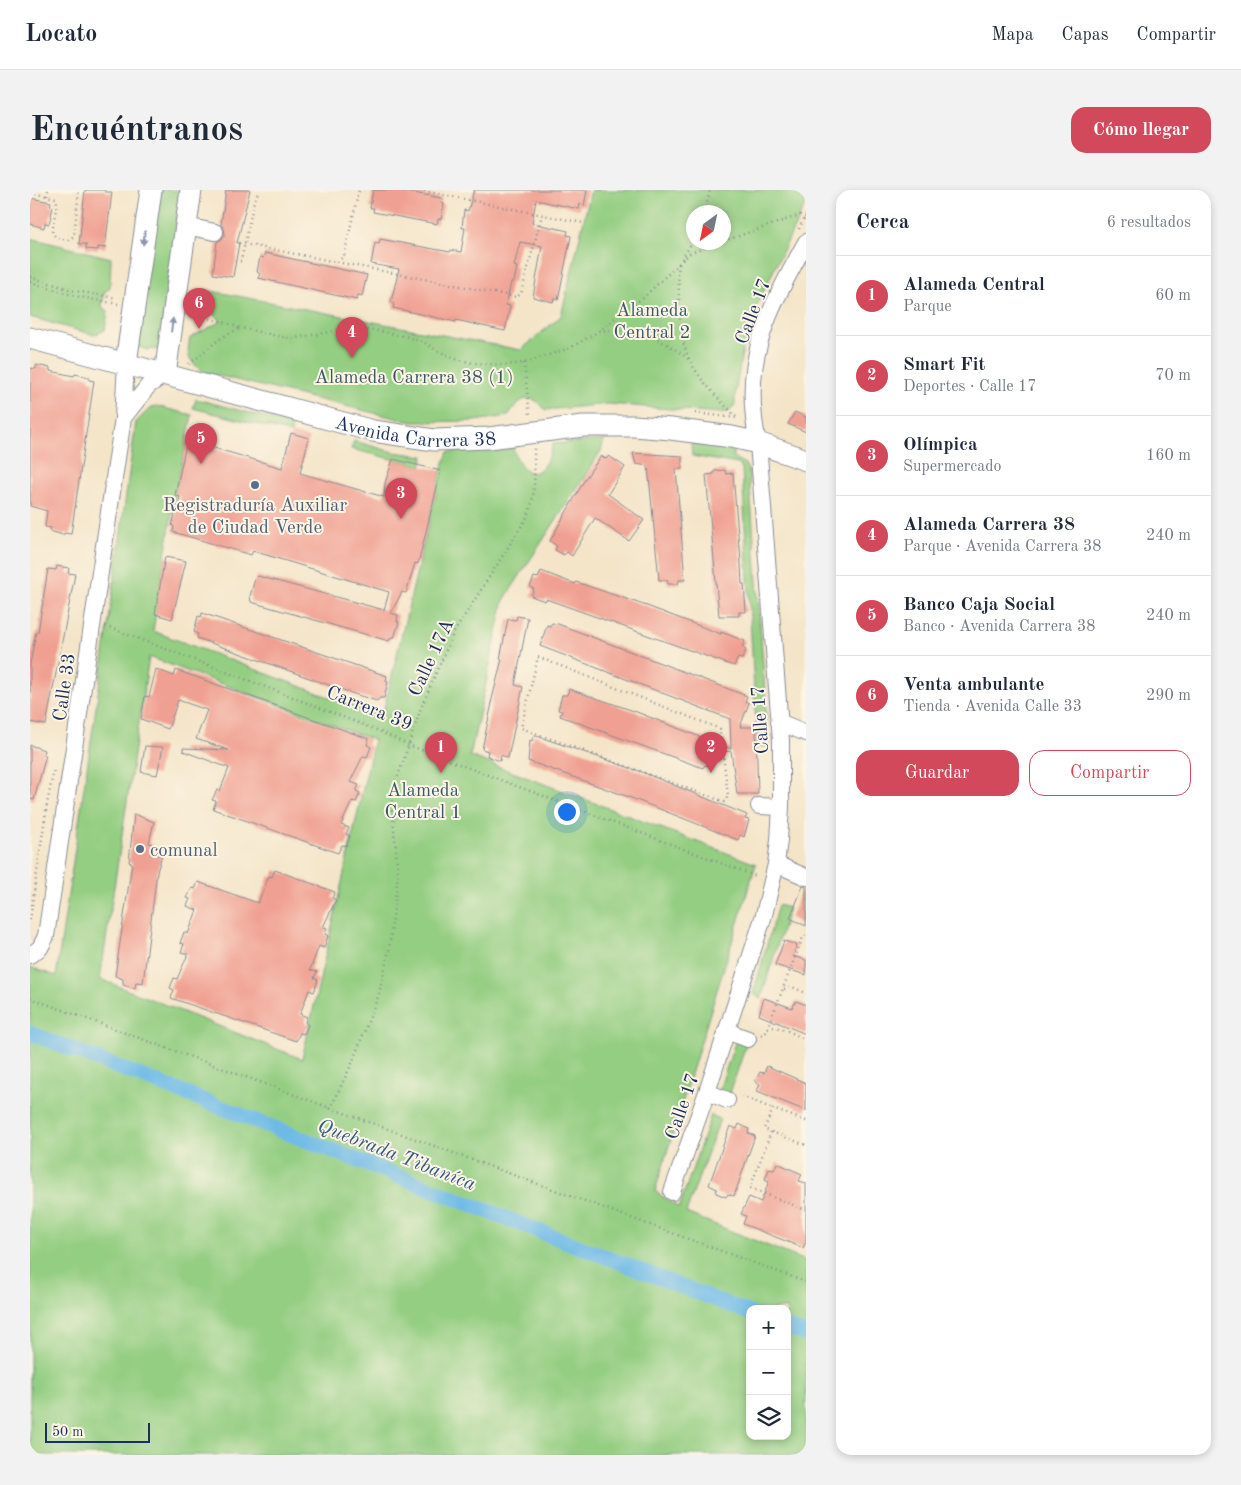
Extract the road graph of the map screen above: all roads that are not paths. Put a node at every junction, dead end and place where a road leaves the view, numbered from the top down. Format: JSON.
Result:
{"nodes":[{"id":1,"x":151,"y":190,"type":"edge"},
{"id":2,"x":190,"y":190,"type":"edge"},
{"id":3,"x":186,"y":226,"type":"junction"},
{"id":4,"x":215,"y":232,"type":"dead end"},
{"id":5,"x":806,"y":242,"type":"edge"},
{"id":6,"x":30,"y":338,"type":"edge"},
{"id":7,"x":126,"y":363,"type":"junction"},
{"id":8,"x":165,"y":374,"type":"junction"},
{"id":9,"x":123,"y":418,"type":"junction"},
{"id":10,"x":757,"y":435,"type":"junction"},
{"id":11,"x":806,"y":460,"type":"edge"},
{"id":12,"x":780,"y":722,"type":"junction"},
{"id":13,"x":806,"y":733,"type":"edge"},
{"id":14,"x":759,"y":806,"type":"dead end"},
{"id":15,"x":781,"y":807,"type":"junction"},
{"id":16,"x":776,"y":864,"type":"junction"},
{"id":17,"x":806,"y":877,"type":"edge"},
{"id":18,"x":30,"y":955,"type":"edge"},
{"id":19,"x":726,"y":1031,"type":"junction"},
{"id":20,"x":752,"y":1036,"type":"road end"},
{"id":21,"x":707,"y":1092,"type":"junction"},
{"id":22,"x":733,"y":1097,"type":"road end"},
{"id":23,"x":672,"y":1192,"type":"dead end"}],
"edges":[{"from":1,"to":7,"type":"main road","one_way":true},
{"from":2,"to":3,"type":"main road"},
{"from":3,"to":4,"type":"street"},
{"from":8,"to":3,"type":"main road","one_way":true},
{"from":5,"to":10,"type":"street","name":"Calle 17"},
{"from":6,"to":7,"type":"main road","name":"Avenida Carrera 38"},
{"from":7,"to":8,"type":"main road","name":"Avenida Carrera 38"},
{"from":7,"to":9,"type":"street","name":"Calle 33"},
{"from":8,"to":9,"type":"street","name":"Calle 33"},
{"from":8,"to":10,"type":"main road","name":"Avenida Carrera 38"},
{"from":9,"to":18,"type":"street","name":"Calle 33"},
{"from":10,"to":11,"type":"main road","name":"Avenida Carrera 38"},
{"from":10,"to":12,"type":"street","name":"Calle 17"},
{"from":12,"to":13,"type":"street"},
{"from":12,"to":15,"type":"street","name":"Calle 17"},
{"from":14,"to":15,"type":"street"},
{"from":15,"to":16,"type":"street","name":"Calle 17"},
{"from":16,"to":17,"type":"street"},
{"from":16,"to":19,"type":"street","name":"Calle 17"},
{"from":19,"to":20,"type":"street"},
{"from":19,"to":21,"type":"street","name":"Calle 17"},
{"from":21,"to":22,"type":"street"},
{"from":21,"to":23,"type":"street","name":"Calle 17"}]}
